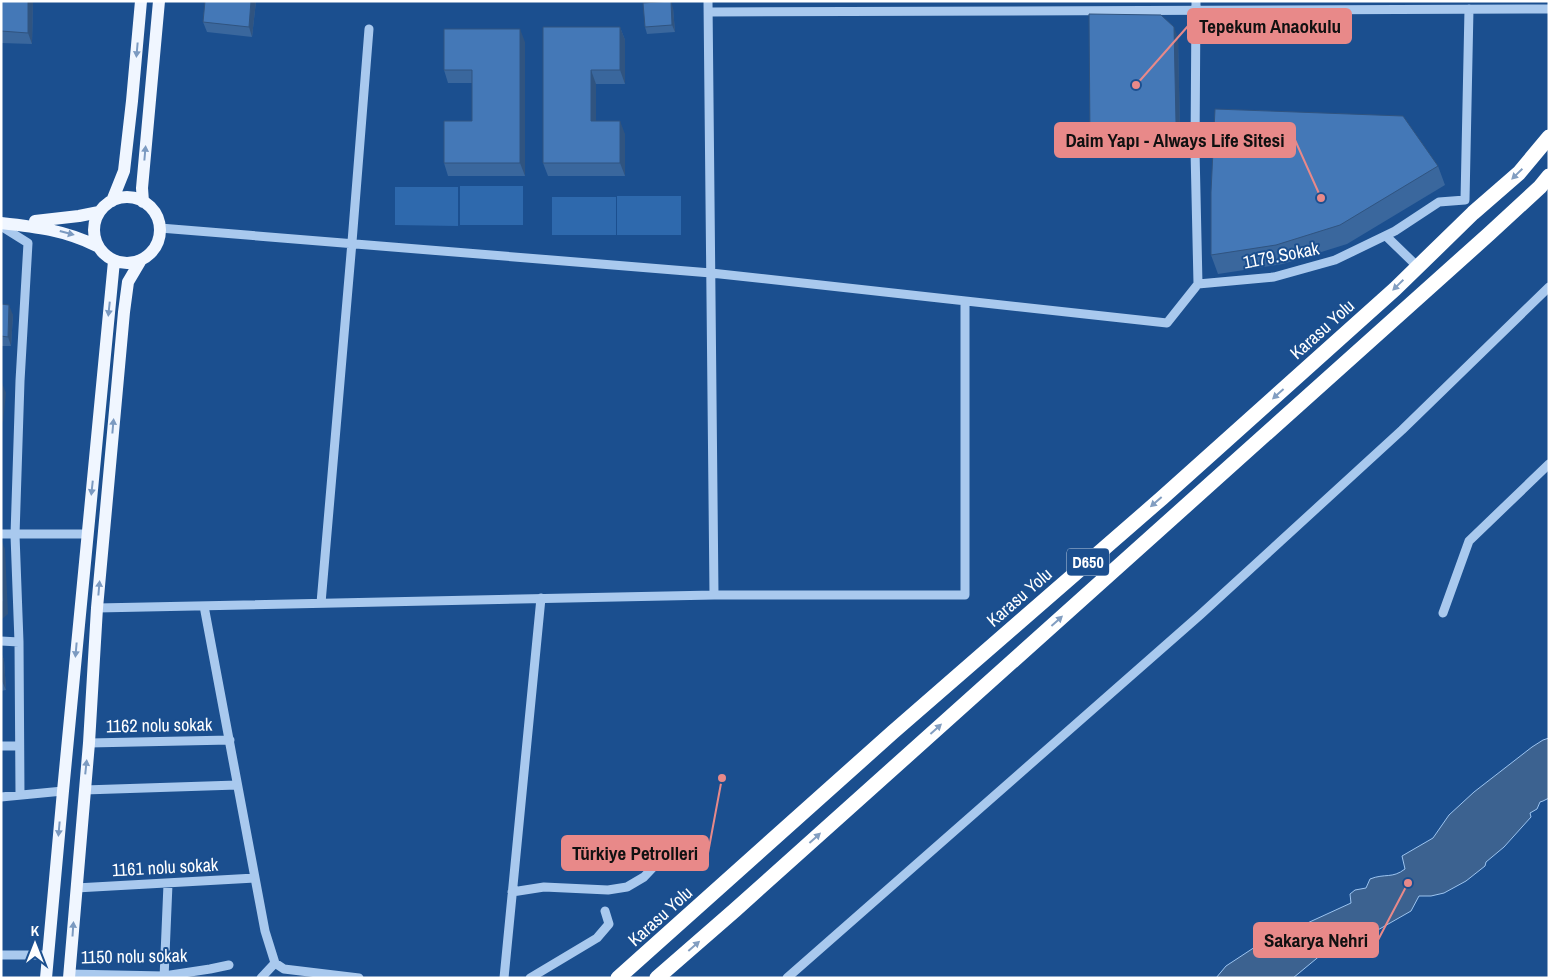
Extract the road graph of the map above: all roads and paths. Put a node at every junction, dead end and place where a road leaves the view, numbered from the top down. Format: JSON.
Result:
{"nodes":[{"id":1,"x":141,"y":1,"type":"edge"},
{"id":2,"x":159,"y":1,"type":"edge"},
{"id":3,"x":708,"y":1,"type":"edge"},
{"id":4,"x":1196,"y":6,"type":"edge"},
{"id":5,"x":1549,"y":8,"type":"edge"},
{"id":6,"x":1469,"y":9,"type":"junction"},
{"id":7,"x":709,"y":12,"type":"junction"},
{"id":8,"x":369,"y":29,"type":"dead end"},
{"id":9,"x":1549,"y":137,"type":"edge"},
{"id":10,"x":1549,"y":176,"type":"edge"},
{"id":11,"x":1465,"y":200,"type":"junction"},
{"id":12,"x":112,"y":201,"type":"junction"},
{"id":13,"x":143,"y":202,"type":"junction"},
{"id":14,"x":1484,"y":203,"type":"junction"},
{"id":15,"x":99,"y":212,"type":"junction"},
{"id":16,"x":1,"y":224,"type":"edge"},
{"id":17,"x":160,"y":228,"type":"junction"},
{"id":18,"x":1386,"y":236,"type":"junction"},
{"id":19,"x":352,"y":242,"type":"junction"},
{"id":20,"x":97,"y":246,"type":"junction"},
{"id":21,"x":141,"y":260,"type":"junction"},
{"id":22,"x":114,"y":261,"type":"junction"},
{"id":23,"x":1418,"y":267,"type":"junction"},
{"id":24,"x":711,"y":273,"type":"junction"},
{"id":25,"x":1198,"y":284,"type":"junction"},
{"id":26,"x":1549,"y":287,"type":"edge"},
{"id":27,"x":965,"y":301,"type":"junction"},
{"id":28,"x":1549,"y":464,"type":"edge"},
{"id":29,"x":1,"y":534,"type":"edge"},
{"id":30,"x":87,"y":534,"type":"junction"},
{"id":31,"x":16,"y":535,"type":"junction"},
{"id":32,"x":714,"y":595,"type":"junction"},
{"id":33,"x":540,"y":598,"type":"junction"},
{"id":34,"x":321,"y":603,"type":"junction"},
{"id":35,"x":204,"y":606,"type":"junction"},
{"id":36,"x":97,"y":608,"type":"junction"},
{"id":37,"x":1443,"y":613,"type":"dead end"},
{"id":38,"x":1,"y":641,"type":"edge"},
{"id":39,"x":19,"y":642,"type":"junction"},
{"id":40,"x":230,"y":740,"type":"junction"},
{"id":41,"x":89,"y":742,"type":"junction"},
{"id":42,"x":1,"y":746,"type":"edge"},
{"id":43,"x":18,"y":746,"type":"junction"},
{"id":44,"x":237,"y":785,"type":"junction"},
{"id":45,"x":84,"y":790,"type":"junction"},
{"id":46,"x":63,"y":791,"type":"junction"},
{"id":47,"x":20,"y":795,"type":"junction"},
{"id":48,"x":1,"y":797,"type":"edge"},
{"id":49,"x":662,"y":858,"type":"dead end"},
{"id":50,"x":255,"y":878,"type":"junction"},
{"id":51,"x":168,"y":884,"type":"junction"},
{"id":52,"x":76,"y":888,"type":"junction"},
{"id":53,"x":512,"y":892,"type":"junction"},
{"id":54,"x":605,"y":911,"type":"dead end"},
{"id":55,"x":1,"y":955,"type":"edge"},
{"id":56,"x":48,"y":955,"type":"junction"},
{"id":57,"x":275,"y":963,"type":"junction"},
{"id":58,"x":229,"y":965,"type":"dead end"},
{"id":59,"x":69,"y":976,"type":"edge"},
{"id":60,"x":328,"y":976,"type":"edge"},
{"id":61,"x":164,"y":977,"type":"edge"},
{"id":62,"x":46,"y":978,"type":"edge"},
{"id":63,"x":261,"y":978,"type":"edge"},
{"id":64,"x":359,"y":978,"type":"edge"},
{"id":65,"x":504,"y":978,"type":"edge"},
{"id":66,"x":530,"y":978,"type":"edge"},
{"id":67,"x":618,"y":978,"type":"edge"},
{"id":68,"x":657,"y":978,"type":"edge"},
{"id":69,"x":787,"y":978,"type":"edge"}],
"edges":[{"from":1,"to":12,"type":"main road","one_way":true},
{"from":13,"to":2,"type":"main road","one_way":true},
{"from":3,"to":7,"type":"street"},
{"from":4,"to":6,"type":"street"},
{"from":4,"to":7,"type":"street"},
{"from":4,"to":25,"type":"street"},
{"from":5,"to":6,"type":"street"},
{"from":6,"to":11,"type":"street"},
{"from":7,"to":24,"type":"street"},
{"from":8,"to":19,"type":"street"},
{"from":9,"to":14,"type":"highway","name":"Karasu Yolu","number":"D650","one_way":true},
{"from":68,"to":10,"type":"highway","one_way":true},
{"from":11,"to":14,"type":"street","name":"1179.Sokak"},
{"from":11,"to":18,"type":"street","name":"1179.Sokak"},
{"from":12,"to":13,"type":"main road"},
{"from":12,"to":15,"type":"main road"},
{"from":13,"to":17,"type":"main road"},
{"from":14,"to":23,"type":"highway","name":"Karasu Yolu","number":"D650"},
{"from":15,"to":16,"type":"main road"},
{"from":15,"to":20,"type":"main road"},
{"from":16,"to":20,"type":"main road","one_way":true},
{"from":16,"to":31,"type":"street"},
{"from":17,"to":19,"type":"street"},
{"from":17,"to":21,"type":"main road"},
{"from":18,"to":23,"type":"street"},
{"from":18,"to":25,"type":"street","name":"1179.Sokak"},
{"from":19,"to":24,"type":"street"},
{"from":19,"to":34,"type":"street"},
{"from":20,"to":22,"type":"main road"},
{"from":21,"to":22,"type":"main road"},
{"from":36,"to":21,"type":"main road","one_way":true},
{"from":22,"to":30,"type":"main road","one_way":true},
{"from":23,"to":67,"type":"highway","name":"Karasu Yolu","number":"D650","one_way":true},
{"from":24,"to":27,"type":"street"},
{"from":24,"to":32,"type":"street"},
{"from":25,"to":27,"type":"street"},
{"from":26,"to":69,"type":"street"},
{"from":27,"to":32,"type":"street"},
{"from":28,"to":37,"type":"street"},
{"from":29,"to":31,"type":"street"},
{"from":30,"to":31,"type":"street"},
{"from":30,"to":46,"type":"main road","one_way":true},
{"from":31,"to":39,"type":"street"},
{"from":32,"to":33,"type":"street"},
{"from":33,"to":34,"type":"street"},
{"from":33,"to":53,"type":"street"},
{"from":34,"to":35,"type":"street"},
{"from":35,"to":36,"type":"street"},
{"from":35,"to":40,"type":"street"},
{"from":36,"to":41,"type":"main road"},
{"from":38,"to":39,"type":"street"},
{"from":39,"to":43,"type":"street"},
{"from":40,"to":41,"type":"street","name":"1162 nolu sokak"},
{"from":40,"to":44,"type":"street"},
{"from":45,"to":41,"type":"main road","one_way":true},
{"from":42,"to":43,"type":"street"},
{"from":43,"to":47,"type":"street"},
{"from":44,"to":45,"type":"street"},
{"from":44,"to":50,"type":"street"},
{"from":45,"to":52,"type":"main road"},
{"from":46,"to":47,"type":"street"},
{"from":46,"to":56,"type":"main road","one_way":true},
{"from":47,"to":48,"type":"street"},
{"from":49,"to":53,"type":"street"},
{"from":50,"to":51,"type":"street","name":"1161 nolu sokak"},
{"from":50,"to":57,"type":"street"},
{"from":51,"to":52,"type":"street","name":"1161 nolu sokak"},
{"from":51,"to":61,"type":"street"},
{"from":59,"to":52,"type":"main road","one_way":true},
{"from":53,"to":65,"type":"street"},
{"from":54,"to":66,"type":"street"},
{"from":55,"to":56,"type":"street"},
{"from":56,"to":62,"type":"main road"},
{"from":57,"to":60,"type":"street"},
{"from":57,"to":63,"type":"street"},
{"from":58,"to":61,"type":"street","name":"1150 nolu sokak"},
{"from":59,"to":61,"type":"street","name":"1150 nolu sokak"},
{"from":60,"to":64,"type":"street"}]}
